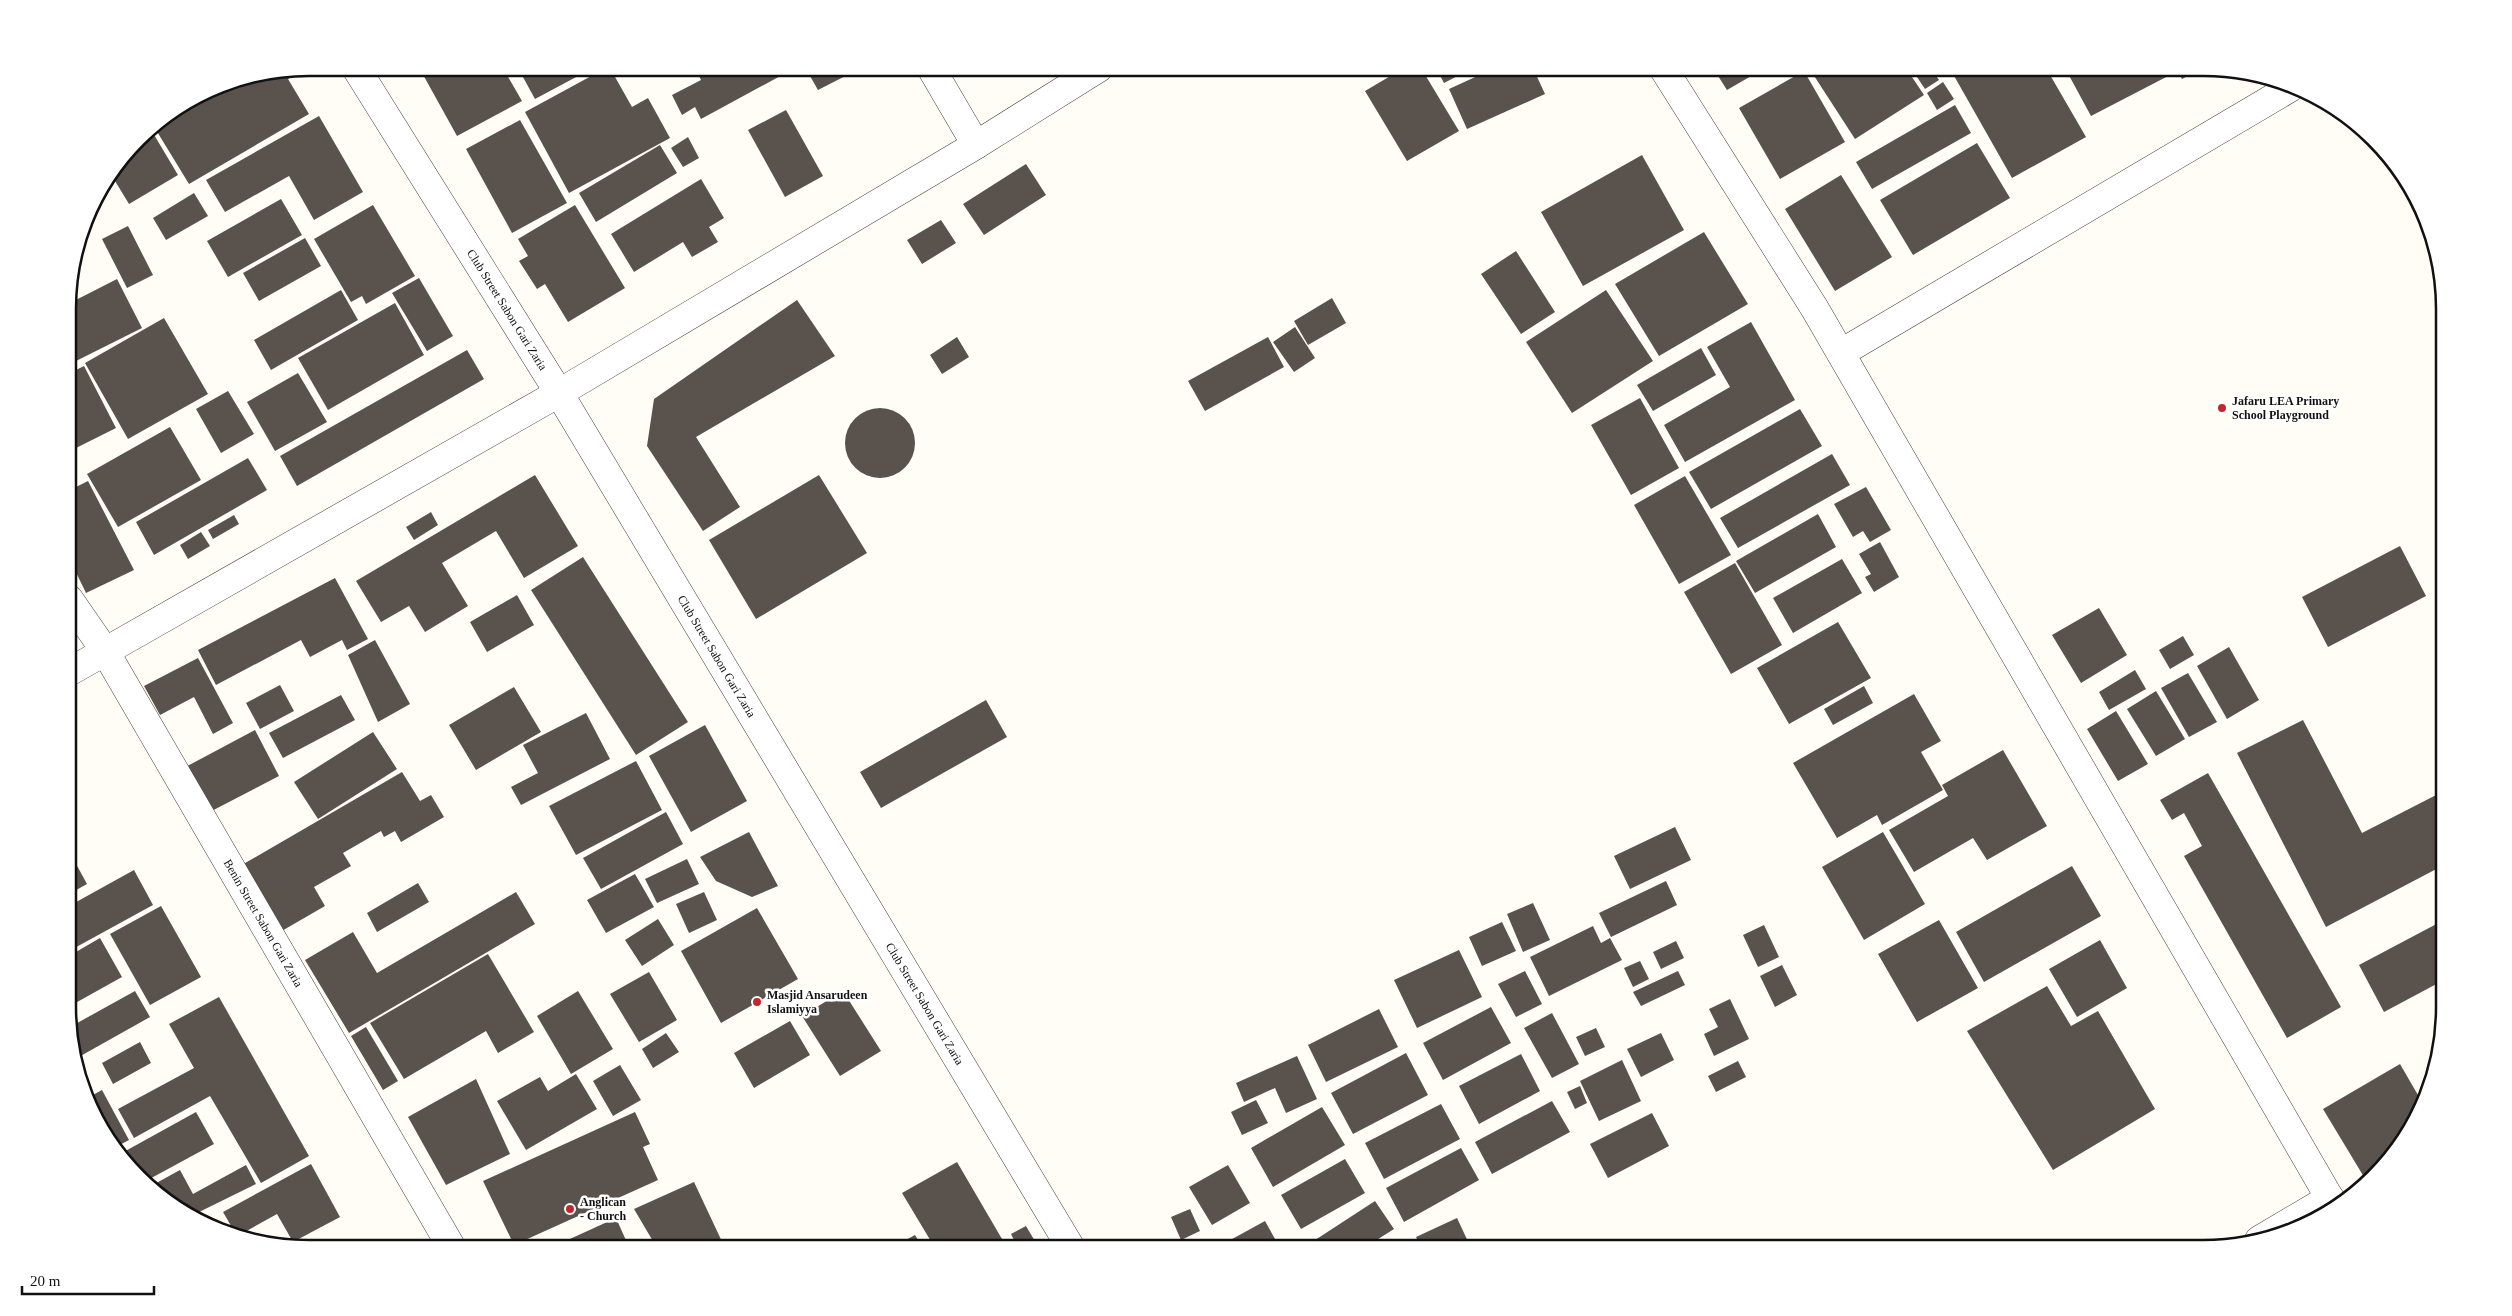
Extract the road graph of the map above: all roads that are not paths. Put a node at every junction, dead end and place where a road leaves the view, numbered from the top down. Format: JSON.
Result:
{"nodes":[{"id":1,"x":361,"y":76,"type":"edge"},
{"id":2,"x":936,"y":76,"type":"edge"},
{"id":3,"x":1086,"y":76,"type":"edge"},
{"id":4,"x":1668,"y":76,"type":"edge"},
{"id":5,"x":2284,"y":91,"type":"edge"},
{"id":6,"x":976,"y":145,"type":"junction"},
{"id":7,"x":1841,"y":353,"type":"junction"},
{"id":8,"x":559,"y":393,"type":"junction"},
{"id":9,"x":76,"y":609,"type":"edge"},
{"id":10,"x":105,"y":651,"type":"junction"},
{"id":11,"x":76,"y":668,"type":"edge"},
{"id":12,"x":2332,"y":1201,"type":"edge"},
{"id":13,"x":447,"y":1240,"type":"edge"},
{"id":14,"x":1066,"y":1240,"type":"edge"}],
"edges":[{"from":1,"to":8,"type":"street","name":"Club Street Sabon Gari Zaria"},
{"from":2,"to":6,"type":"street"},
{"from":3,"to":6,"type":"street"},
{"from":4,"to":7,"type":"street"},
{"from":5,"to":7,"type":"street"},
{"from":6,"to":8,"type":"street"},
{"from":7,"to":12,"type":"street"},
{"from":8,"to":10,"type":"street"},
{"from":8,"to":14,"type":"street","name":"Club Street Sabon Gari Zaria"},
{"from":9,"to":10,"type":"street","name":"Benin Street Sabon Gari Zaria"},
{"from":10,"to":11,"type":"street"},
{"from":10,"to":13,"type":"street","name":"Benin Street Sabon Gari Zaria"}]}
